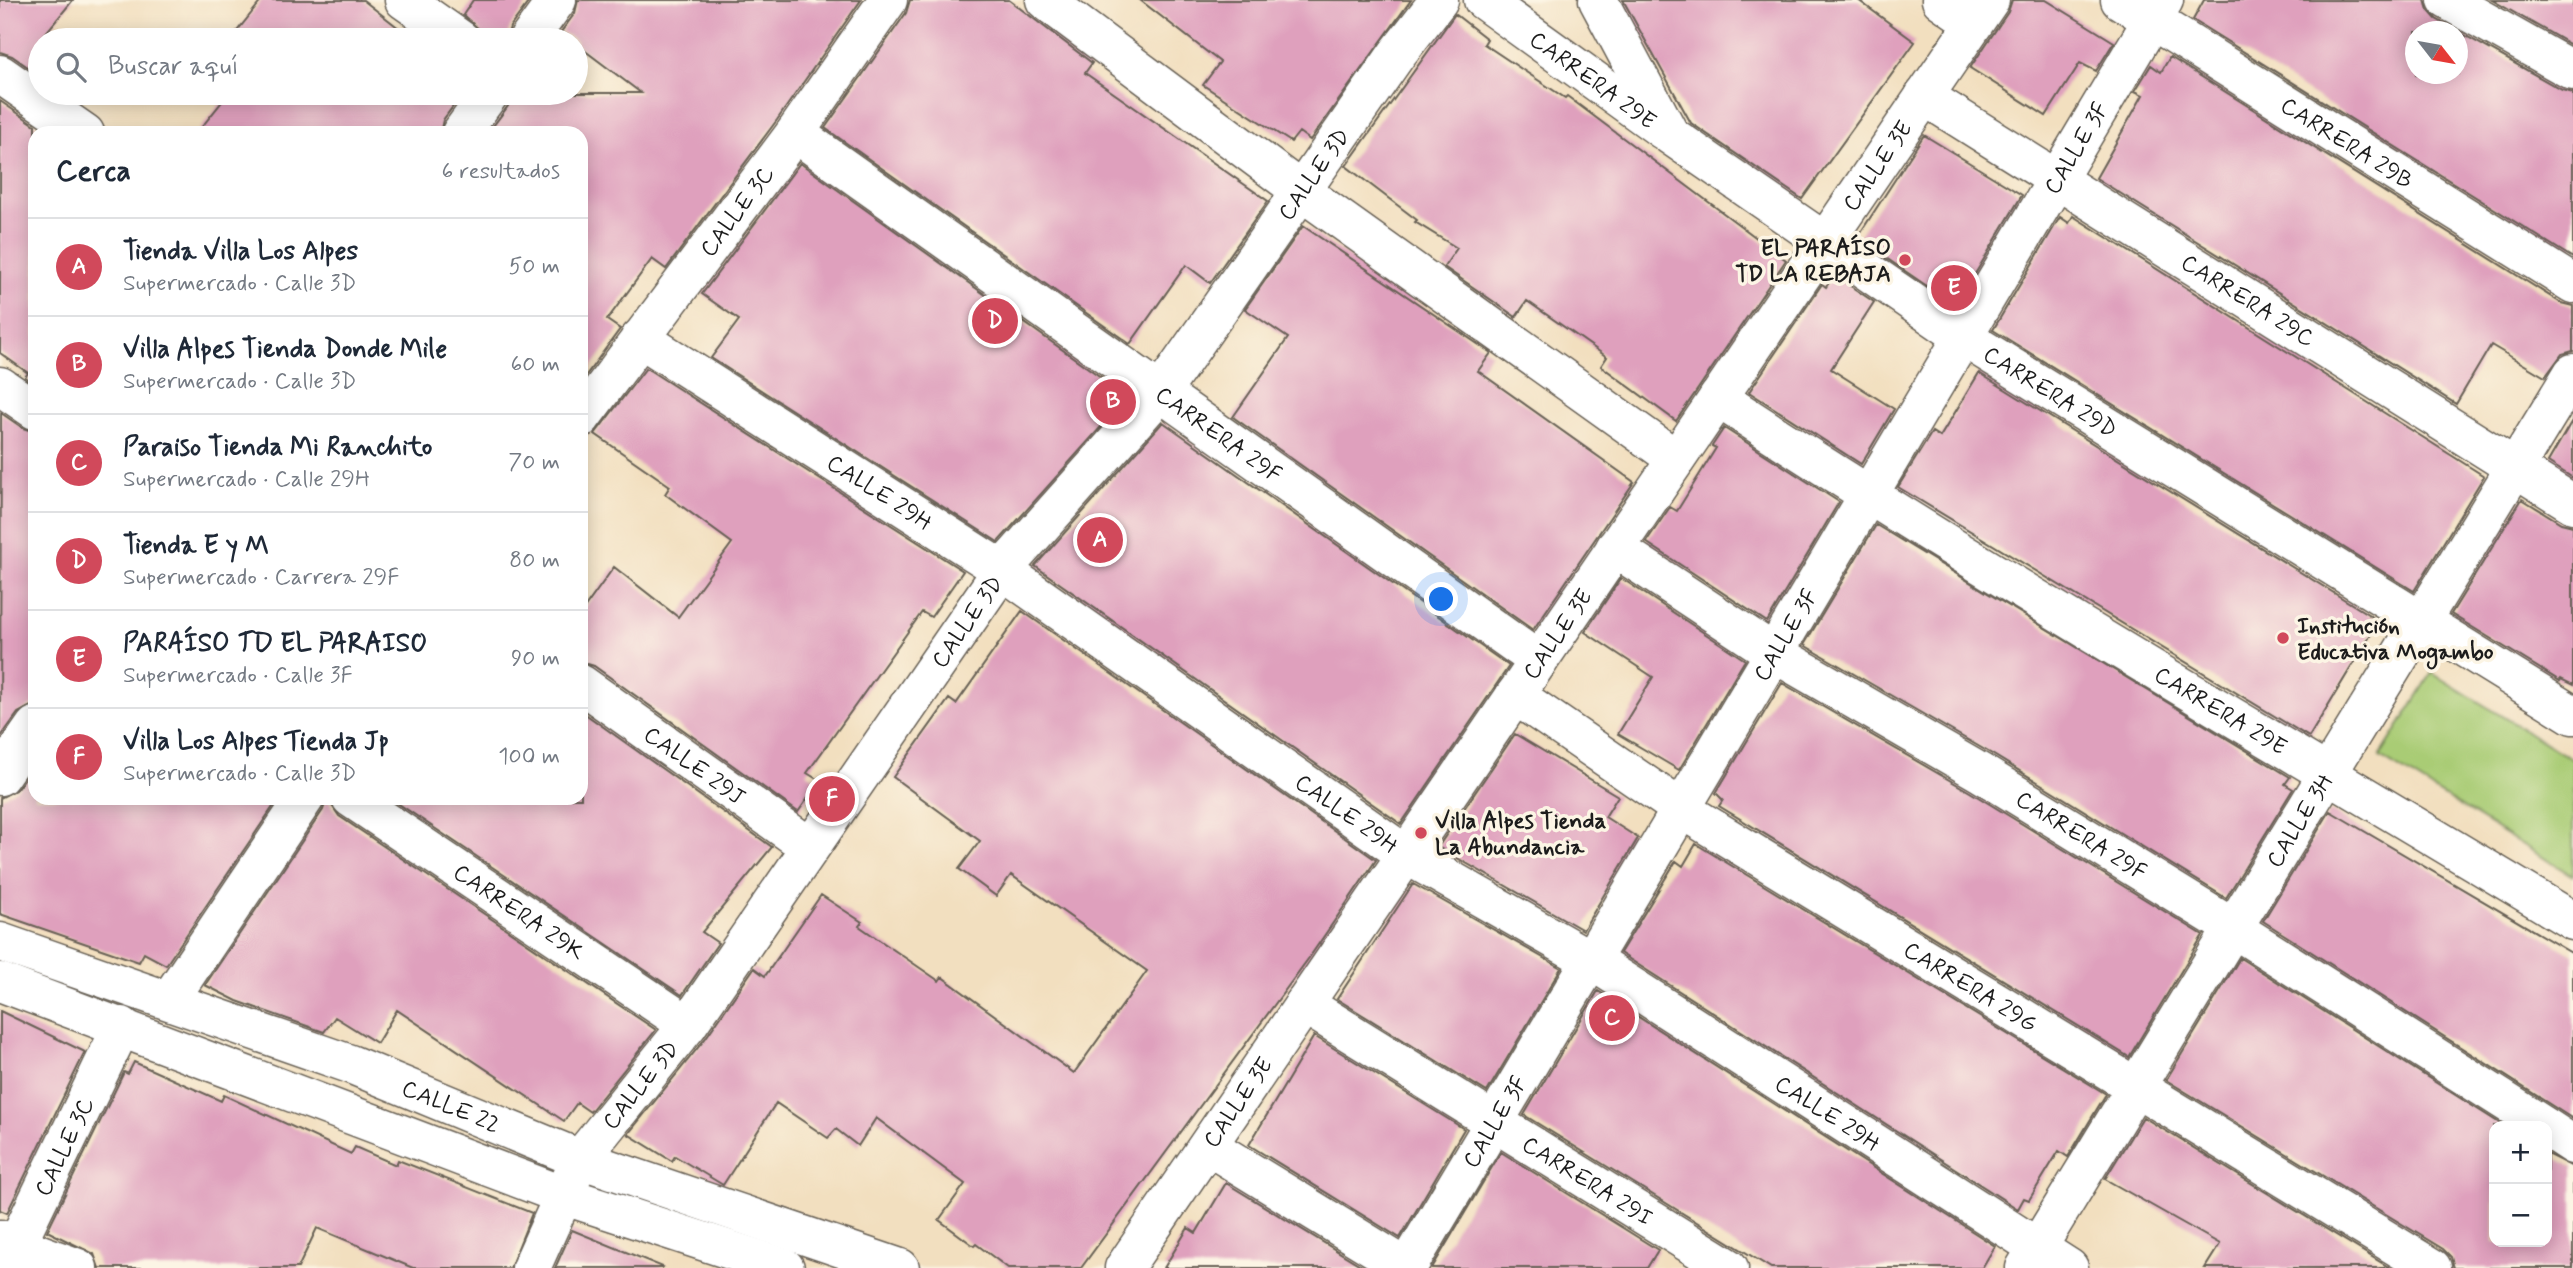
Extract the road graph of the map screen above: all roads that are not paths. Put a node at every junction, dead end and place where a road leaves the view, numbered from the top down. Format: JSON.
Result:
{"nodes":[{"id":1,"x":404,"y":0,"type":"edge"},
{"id":2,"x":557,"y":0,"type":"edge"},
{"id":3,"x":888,"y":0,"type":"edge"},
{"id":4,"x":1045,"y":0,"type":"edge"},
{"id":5,"x":1440,"y":0,"type":"edge"},
{"id":6,"x":1483,"y":0,"type":"edge"},
{"id":7,"x":1598,"y":0,"type":"edge"},
{"id":8,"x":1941,"y":0,"type":"edge"},
{"id":9,"x":2119,"y":0,"type":"edge"},
{"id":10,"x":2447,"y":0,"type":"edge"},
{"id":11,"x":2159,"y":10,"type":"edge"},
{"id":12,"x":1982,"y":11,"type":"edge"},
{"id":13,"x":444,"y":28,"type":"edge"},
{"id":14,"x":537,"y":28,"type":"edge"},
{"id":15,"x":2573,"y":71,"type":"edge"},
{"id":16,"x":0,"y":74,"type":"edge"},
{"id":17,"x":28,"y":93,"type":"edge"},
{"id":18,"x":1924,"y":96,"type":"junction"},
{"id":19,"x":45,"y":105,"type":"edge"},
{"id":20,"x":481,"y":105,"type":"edge"},
{"id":21,"x":75,"y":126,"type":"edge"},
{"id":22,"x":466,"y":126,"type":"edge"},
{"id":23,"x":795,"y":133,"type":"junction"},
{"id":24,"x":1670,"y":135,"type":"junction"},
{"id":25,"x":2056,"y":181,"type":"junction"},
{"id":26,"x":1301,"y":191,"type":"junction"},
{"id":27,"x":1824,"y":242,"type":"junction"},
{"id":28,"x":2573,"y":284,"type":"edge"},
{"id":29,"x":1963,"y":337,"type":"junction"},
{"id":30,"x":640,"y":338,"type":"junction"},
{"id":31,"x":2573,"y":373,"type":"edge"},
{"id":32,"x":0,"y":386,"type":"edge"},
{"id":33,"x":1161,"y":392,"type":"junction"},
{"id":34,"x":1718,"y":398,"type":"junction"},
{"id":35,"x":28,"y":405,"type":"edge"},
{"id":36,"x":588,"y":409,"type":"edge"},
{"id":37,"x":1675,"y":459,"type":"junction"},
{"id":38,"x":2515,"y":467,"type":"junction"},
{"id":39,"x":1868,"y":496,"type":"junction"},
{"id":40,"x":2573,"y":503,"type":"edge"},
{"id":41,"x":1615,"y":548,"type":"junction"},
{"id":42,"x":1002,"y":570,"type":"junction"},
{"id":43,"x":2421,"y":621,"type":"junction"},
{"id":44,"x":1774,"y":653,"type":"junction"},
{"id":45,"x":1539,"y":661,"type":"junction"},
{"id":46,"x":588,"y":689,"type":"edge"},
{"id":47,"x":1515,"y":695,"type":"junction"},
{"id":48,"x":2573,"y":715,"type":"edge"},
{"id":49,"x":28,"y":736,"type":"edge"},
{"id":50,"x":2328,"y":773,"type":"junction"},
{"id":51,"x":0,"y":776,"type":"edge"},
{"id":52,"x":300,"y":805,"type":"edge"},
{"id":53,"x":361,"y":805,"type":"edge"},
{"id":54,"x":1681,"y":809,"type":"junction"},
{"id":55,"x":810,"y":847,"type":"junction"},
{"id":56,"x":1405,"y":854,"type":"junction"},
{"id":57,"x":2573,"y":921,"type":"edge"},
{"id":58,"x":2233,"y":928,"type":"junction"},
{"id":59,"x":0,"y":942,"type":"edge"},
{"id":60,"x":1589,"y":959,"type":"junction"},
{"id":61,"x":0,"y":982,"type":"edge"},
{"id":62,"x":169,"y":1000,"type":"junction"},
{"id":63,"x":1304,"y":1004,"type":"junction"},
{"id":64,"x":688,"y":1025,"type":"junction"},
{"id":65,"x":122,"y":1026,"type":"junction"},
{"id":66,"x":2135,"y":1088,"type":"junction"},
{"id":67,"x":2536,"y":1121,"type":"edge"},
{"id":68,"x":1494,"y":1122,"type":"junction"},
{"id":69,"x":2552,"y":1132,"type":"edge"},
{"id":70,"x":2573,"y":1145,"type":"edge"},
{"id":71,"x":1208,"y":1146,"type":"junction"},
{"id":72,"x":580,"y":1159,"type":"junction"},
{"id":73,"x":565,"y":1196,"type":"junction"},
{"id":74,"x":7,"y":1251,"type":"edge"},
{"id":75,"x":2031,"y":1259,"type":"edge"},
{"id":76,"x":1718,"y":1265,"type":"edge"},
{"id":77,"x":78,"y":1268,"type":"edge"},
{"id":78,"x":531,"y":1268,"type":"edge"},
{"id":79,"x":785,"y":1268,"type":"edge"},
{"id":80,"x":900,"y":1268,"type":"edge"},
{"id":81,"x":1124,"y":1268,"type":"edge"},
{"id":82,"x":1407,"y":1268,"type":"edge"},
{"id":83,"x":2069,"y":1268,"type":"edge"},
{"id":84,"x":2432,"y":1268,"type":"edge"}],
"edges":[{"from":1,"to":13,"type":"street"},
{"from":2,"to":14,"type":"street"},
{"from":3,"to":23,"type":"street","name":"CALLE 3C"},
{"from":4,"to":26,"type":"street"},
{"from":5,"to":26,"type":"street","name":"CALLE 3D"},
{"from":6,"to":24,"type":"street","name":"CARRERA 29E"},
{"from":7,"to":24,"type":"street","name":"CARRERA 29D"},
{"from":8,"to":12,"type":"street"},
{"from":9,"to":11,"type":"street","name":"CARRERA 29B"},
{"from":10,"to":15,"type":"street"},
{"from":11,"to":25,"type":"street","name":"CALLE 3F"},
{"from":11,"to":28,"type":"street","name":"CARRERA 29B"},
{"from":12,"to":18,"type":"street","name":"CALLE 3E"},
{"from":16,"to":17,"type":"street"},
{"from":18,"to":25,"type":"street","name":"CARRERA 29C"},
{"from":18,"to":27,"type":"street","name":"CALLE 3E"},
{"from":19,"to":21,"type":"street"},
{"from":20,"to":22,"type":"street"},
{"from":23,"to":30,"type":"street","name":"CALLE 3C"},
{"from":23,"to":33,"type":"street","name":"CARRERA 29F"},
{"from":24,"to":27,"type":"street","name":"CARRERA 29D"},
{"from":25,"to":29,"type":"street","name":"CALLE 3F"},
{"from":25,"to":38,"type":"street","name":"CARRERA 29C"},
{"from":26,"to":33,"type":"street","name":"CALLE 3D"},
{"from":26,"to":37,"type":"street"},
{"from":27,"to":29,"type":"street","name":"CARRERA 29D"},
{"from":27,"to":34,"type":"street","name":"CALLE 3E"},
{"from":29,"to":39,"type":"street","name":"CALLE 3F"},
{"from":29,"to":43,"type":"street","name":"CARRERA 29D"},
{"from":30,"to":36,"type":"street","name":"CALLE 3C"},
{"from":30,"to":42,"type":"street","name":"CALLE 29H"},
{"from":31,"to":38,"type":"street","name":"CALLE 3H"},
{"from":32,"to":35,"type":"street"},
{"from":33,"to":42,"type":"street","name":"CALLE 3D"},
{"from":33,"to":45,"type":"street","name":"CARRERA 29F"},
{"from":34,"to":37,"type":"street","name":"CALLE 3E"},
{"from":34,"to":39,"type":"street","name":"CARRERA 29E"},
{"from":37,"to":41,"type":"street","name":"CALLE 3E"},
{"from":38,"to":40,"type":"street","name":"CARRERA 29C"},
{"from":38,"to":43,"type":"street","name":"CALLE 3H"},
{"from":39,"to":44,"type":"street","name":"CALLE 3F"},
{"from":39,"to":50,"type":"street","name":"CARRERA 29E"},
{"from":41,"to":44,"type":"street","name":"CARRERA 29F"},
{"from":41,"to":45,"type":"street","name":"CALLE 3E"},
{"from":42,"to":55,"type":"street","name":"CALLE 3D"},
{"from":42,"to":56,"type":"street","name":"CALLE 29H"},
{"from":43,"to":48,"type":"street","name":"CARRERA 29D"},
{"from":43,"to":50,"type":"street","name":"CALLE 3H"},
{"from":44,"to":54,"type":"street","name":"CALLE 3F"},
{"from":44,"to":58,"type":"street","name":"CARRERA 29F"},
{"from":45,"to":47,"type":"street","name":"CALLE 3E"},
{"from":46,"to":55,"type":"street","name":"CALLE 29J"},
{"from":47,"to":54,"type":"street","name":"CARRERA 29G"},
{"from":47,"to":56,"type":"street","name":"CALLE 3E"},
{"from":49,"to":51,"type":"street"},
{"from":50,"to":57,"type":"street","name":"CARRERA 29E"},
{"from":50,"to":58,"type":"street","name":"CALLE 3H"},
{"from":52,"to":62,"type":"street"},
{"from":53,"to":64,"type":"street","name":"CARRERA 29K"},
{"from":54,"to":60,"type":"street","name":"CALLE 3F"},
{"from":54,"to":66,"type":"street","name":"CARRERA 29G"},
{"from":55,"to":64,"type":"street","name":"CALLE 3D"},
{"from":56,"to":60,"type":"street","name":"CALLE 29H"},
{"from":56,"to":63,"type":"street","name":"CALLE 3E"},
{"from":58,"to":66,"type":"street","name":"CALLE 3H"},
{"from":58,"to":67,"type":"street","name":"CARRERA 29F"},
{"from":59,"to":62,"type":"street","name":"CALLE 22"},
{"from":60,"to":68,"type":"street","name":"CALLE 3F"},
{"from":60,"to":75,"type":"street","name":"CALLE 29H"},
{"from":61,"to":65,"type":"street","name":"CALLE 22"},
{"from":62,"to":72,"type":"street","name":"CALLE 22"},
{"from":63,"to":68,"type":"street","name":"CARRERA 29I"},
{"from":63,"to":71,"type":"street","name":"CALLE 3E"},
{"from":64,"to":72,"type":"street","name":"CALLE 3D"},
{"from":65,"to":73,"type":"street","name":"CALLE 22"},
{"from":65,"to":74,"type":"street","name":"CALLE 3C"},
{"from":66,"to":75,"type":"street","name":"CALLE 3H"},
{"from":66,"to":84,"type":"street","name":"CARRERA 29G"},
{"from":68,"to":76,"type":"street","name":"CARRERA 29I"},
{"from":68,"to":82,"type":"street","name":"CALLE 3F"},
{"from":69,"to":70,"type":"street","name":"CARRERA 29F"},
{"from":71,"to":81,"type":"street","name":"CALLE 3E"},
{"from":71,"to":82,"type":"street"},
{"from":72,"to":73,"type":"street","name":"CALLE 3D"},
{"from":72,"to":80,"type":"street","name":"CALLE 22"},
{"from":73,"to":78,"type":"street","name":"CALLE 3D"},
{"from":73,"to":79,"type":"street","name":"CALLE 22"},
{"from":74,"to":77,"type":"street"},
{"from":75,"to":83,"type":"street","name":"CALLE 29H"}]}
